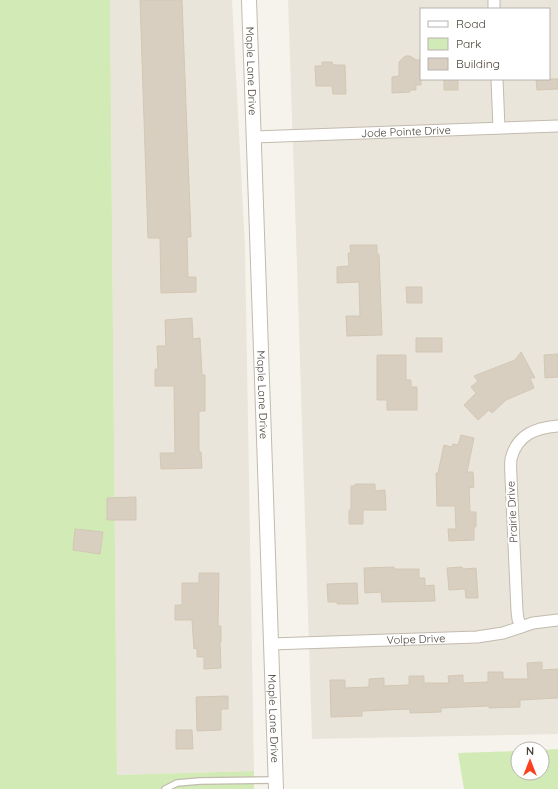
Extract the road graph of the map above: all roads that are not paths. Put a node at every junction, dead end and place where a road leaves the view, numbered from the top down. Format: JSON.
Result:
{"nodes":[{"id":1,"x":249,"y":0,"type":"edge"},
{"id":2,"x":497,"y":80,"type":"edge"},
{"id":3,"x":558,"y":126,"type":"edge"},
{"id":4,"x":499,"y":128,"type":"junction"},
{"id":5,"x":254,"y":137,"type":"junction"},
{"id":6,"x":558,"y":426,"type":"edge"},
{"id":7,"x":558,"y":620,"type":"edge"},
{"id":8,"x":520,"y":627,"type":"junction"},
{"id":9,"x":271,"y":644,"type":"junction"},
{"id":10,"x":276,"y":785,"type":"edge"},
{"id":11,"x":165,"y":789,"type":"edge"}],
"edges":[{"from":1,"to":5,"type":"street","name":"Maple Lane Drive"},
{"from":2,"to":4,"type":"street"},
{"from":3,"to":4,"type":"street","name":"Jode Pointe Drive"},
{"from":4,"to":5,"type":"street","name":"Jode Pointe Drive"},
{"from":5,"to":9,"type":"street","name":"Maple Lane Drive"},
{"from":6,"to":8,"type":"street","name":"Prairie Drive"},
{"from":7,"to":8,"type":"street","name":"Volpe Drive"},
{"from":8,"to":9,"type":"street","name":"Volpe Drive"},
{"from":9,"to":10,"type":"street","name":"Maple Lane Drive"},
{"from":10,"to":11,"type":"lane"}]}
